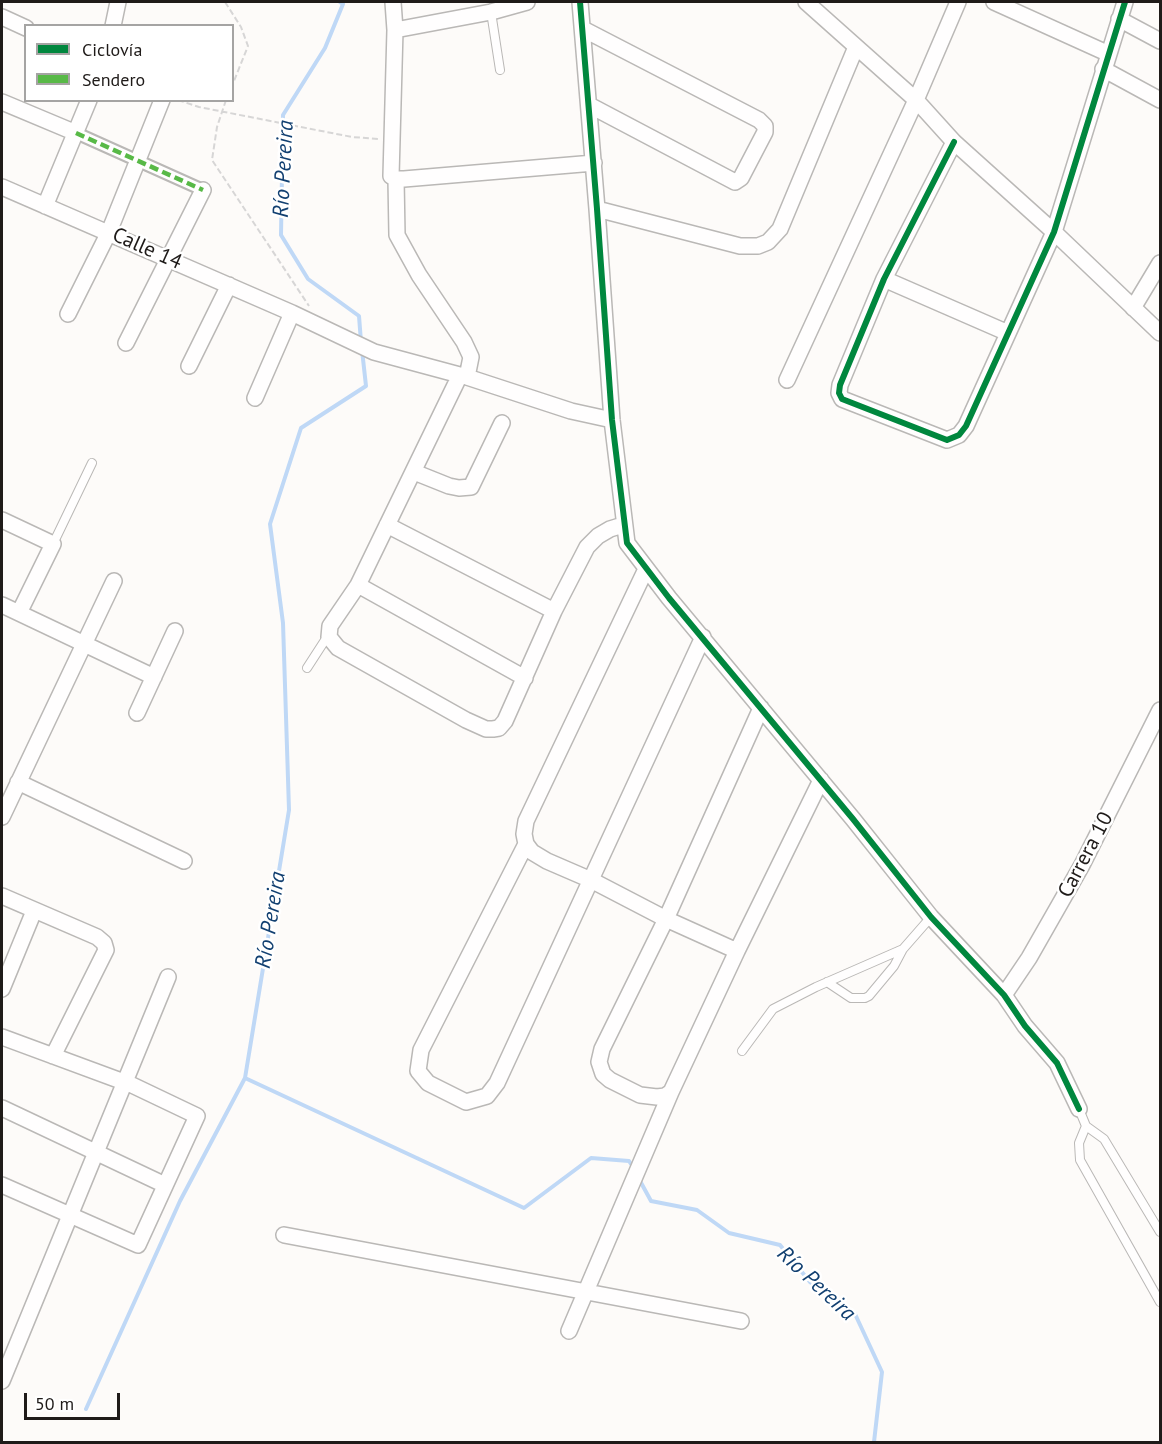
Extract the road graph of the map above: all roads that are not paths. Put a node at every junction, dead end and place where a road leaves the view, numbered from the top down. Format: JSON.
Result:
{"nodes":[{"id":1,"x":118,"y":2,"type":"edge"},
{"id":2,"x":393,"y":2,"type":"edge"},
{"id":3,"x":527,"y":2,"type":"edge"},
{"id":4,"x":580,"y":2,"type":"edge"},
{"id":5,"x":958,"y":2,"type":"edge"},
{"id":6,"x":994,"y":2,"type":"edge"},
{"id":7,"x":1125,"y":2,"type":"edge"},
{"id":8,"x":814,"y":5,"type":"edge"},
{"id":9,"x":491,"y":12,"type":"junction"},
{"id":10,"x":2,"y":17,"type":"edge"},
{"id":11,"x":1119,"y":19,"type":"junction"},
{"id":12,"x":112,"y":24,"type":"edge"},
{"id":13,"x":24,"y":27,"type":"edge"},
{"id":14,"x":583,"y":29,"type":"junction"},
{"id":15,"x":395,"y":30,"type":"junction"},
{"id":16,"x":1161,"y":41,"type":"edge"},
{"id":17,"x":856,"y":47,"type":"junction"},
{"id":18,"x":1109,"y":54,"type":"junction"},
{"id":19,"x":1103,"y":69,"type":"junction"},
{"id":20,"x":500,"y":70,"type":"dead end"},
{"id":21,"x":916,"y":100,"type":"junction"},
{"id":22,"x":1161,"y":100,"type":"edge"},
{"id":23,"x":2,"y":102,"type":"edge"},
{"id":24,"x":88,"y":102,"type":"edge"},
{"id":25,"x":161,"y":102,"type":"edge"},
{"id":26,"x":589,"y":105,"type":"junction"},
{"id":27,"x":76,"y":133,"type":"junction"},
{"id":28,"x":954,"y":142,"type":"junction"},
{"id":29,"x":138,"y":161,"type":"junction"},
{"id":30,"x":594,"y":163,"type":"junction"},
{"id":31,"x":396,"y":179,"type":"junction"},
{"id":32,"x":2,"y":187,"type":"edge"},
{"id":33,"x":203,"y":190,"type":"joint"},
{"id":34,"x":45,"y":206,"type":"junction"},
{"id":35,"x":597,"y":209,"type":"junction"},
{"id":36,"x":109,"y":232,"type":"junction"},
{"id":37,"x":1054,"y":232,"type":"junction"},
{"id":38,"x":170,"y":259,"type":"junction"},
{"id":39,"x":1161,"y":263,"type":"edge"},
{"id":40,"x":884,"y":279,"type":"junction"},
{"id":41,"x":229,"y":285,"type":"junction"},
{"id":42,"x":1133,"y":308,"type":"junction"},
{"id":43,"x":292,"y":313,"type":"junction"},
{"id":44,"x":68,"y":314,"type":"dead end"},
{"id":45,"x":1008,"y":333,"type":"junction"},
{"id":46,"x":1161,"y":333,"type":"edge"},
{"id":47,"x":126,"y":343,"type":"dead end"},
{"id":48,"x":189,"y":366,"type":"dead end"},
{"id":49,"x":464,"y":376,"type":"junction"},
{"id":50,"x":787,"y":380,"type":"dead end"},
{"id":51,"x":255,"y":398,"type":"dead end"},
{"id":52,"x":612,"y":420,"type":"junction"},
{"id":53,"x":502,"y":423,"type":"dead end"},
{"id":54,"x":92,"y":463,"type":"dead end"},
{"id":55,"x":414,"y":472,"type":"junction"},
{"id":56,"x":2,"y":520,"type":"edge"},
{"id":57,"x":387,"y":525,"type":"junction"},
{"id":58,"x":623,"y":525,"type":"junction"},
{"id":59,"x":53,"y":544,"type":"junction"},
{"id":60,"x":646,"y":569,"type":"junction"},
{"id":61,"x":114,"y":581,"type":"dead end"},
{"id":62,"x":358,"y":585,"type":"junction"},
{"id":63,"x":2,"y":605,"type":"edge"},
{"id":64,"x":554,"y":611,"type":"junction"},
{"id":65,"x":19,"y":613,"type":"junction"},
{"id":66,"x":175,"y":631,"type":"dead end"},
{"id":67,"x":329,"y":634,"type":"junction"},
{"id":68,"x":703,"y":637,"type":"junction"},
{"id":69,"x":85,"y":644,"type":"junction"},
{"id":70,"x":307,"y":668,"type":"dead end"},
{"id":71,"x":154,"y":677,"type":"junction"},
{"id":72,"x":525,"y":678,"type":"junction"},
{"id":73,"x":761,"y":708,"type":"junction"},
{"id":74,"x":1161,"y":710,"type":"edge"},
{"id":75,"x":137,"y":713,"type":"dead end"},
{"id":76,"x":821,"y":780,"type":"junction"},
{"id":77,"x":18,"y":783,"type":"junction"},
{"id":78,"x":2,"y":817,"type":"edge"},
{"id":79,"x":525,"y":844,"type":"junction"},
{"id":80,"x":184,"y":861,"type":"dead end"},
{"id":81,"x":591,"y":880,"type":"junction"},
{"id":82,"x":2,"y":896,"type":"edge"},
{"id":83,"x":34,"y":911,"type":"junction"},
{"id":84,"x":931,"y":917,"type":"junction"},
{"id":85,"x":666,"y":919,"type":"junction"},
{"id":86,"x":903,"y":949,"type":"junction"},
{"id":87,"x":737,"y":951,"type":"junction"},
{"id":88,"x":168,"y":977,"type":"dead end"},
{"id":89,"x":827,"y":982,"type":"junction"},
{"id":90,"x":2,"y":989,"type":"edge"},
{"id":91,"x":1004,"y":995,"type":"junction"},
{"id":92,"x":2,"y":1037,"type":"edge"},
{"id":93,"x":742,"y":1051,"type":"dead end"},
{"id":94,"x":53,"y":1056,"type":"junction"},
{"id":95,"x":125,"y":1083,"type":"junction"},
{"id":96,"x":671,"y":1092,"type":"junction"},
{"id":97,"x":2,"y":1108,"type":"edge"},
{"id":98,"x":1079,"y":1109,"type":"joint"},
{"id":99,"x":1086,"y":1126,"type":"junction"},
{"id":100,"x":97,"y":1152,"type":"junction"},
{"id":101,"x":2,"y":1185,"type":"edge"},
{"id":102,"x":165,"y":1185,"type":"junction"},
{"id":103,"x":71,"y":1216,"type":"junction"},
{"id":104,"x":1161,"y":1232,"type":"edge"},
{"id":105,"x":284,"y":1235,"type":"dead end"},
{"id":106,"x":586,"y":1293,"type":"junction"},
{"id":107,"x":1161,"y":1302,"type":"edge"},
{"id":108,"x":741,"y":1321,"type":"dead end"},
{"id":109,"x":569,"y":1331,"type":"dead end"},
{"id":110,"x":2,"y":1381,"type":"edge"}],
"edges":[{"from":1,"to":12,"type":"street"},
{"from":2,"to":15,"type":"street"},
{"from":3,"to":9,"type":"street"},
{"from":4,"to":14,"type":"street"},
{"from":5,"to":21,"type":"street"},
{"from":6,"to":18,"type":"street"},
{"from":7,"to":11,"type":"street"},
{"from":8,"to":17,"type":"street"},
{"from":9,"to":15,"type":"street"},
{"from":9,"to":20,"type":"lane"},
{"from":10,"to":13,"type":"street"},
{"from":11,"to":16,"type":"street"},
{"from":11,"to":18,"type":"street"},
{"from":14,"to":26,"type":"street"},
{"from":14,"to":26,"type":"street"},
{"from":15,"to":31,"type":"street"},
{"from":17,"to":21,"type":"street"},
{"from":17,"to":35,"type":"street"},
{"from":18,"to":19,"type":"street"},
{"from":19,"to":22,"type":"street"},
{"from":19,"to":37,"type":"street"},
{"from":21,"to":28,"type":"street"},
{"from":21,"to":50,"type":"street"},
{"from":23,"to":27,"type":"street"},
{"from":24,"to":27,"type":"street"},
{"from":25,"to":29,"type":"street"},
{"from":26,"to":30,"type":"street"},
{"from":27,"to":29,"type":"street"},
{"from":27,"to":34,"type":"street"},
{"from":28,"to":37,"type":"street"},
{"from":28,"to":40,"type":"street"},
{"from":29,"to":33,"type":"street"},
{"from":29,"to":36,"type":"street"},
{"from":30,"to":31,"type":"street"},
{"from":30,"to":35,"type":"street"},
{"from":31,"to":49,"type":"street"},
{"from":32,"to":34,"type":"street","name":"Calle 14"},
{"from":33,"to":38,"type":"street"},
{"from":34,"to":36,"type":"street","name":"Calle 14"},
{"from":35,"to":52,"type":"street"},
{"from":36,"to":38,"type":"street","name":"Calle 14"},
{"from":36,"to":44,"type":"street"},
{"from":37,"to":42,"type":"street"},
{"from":37,"to":45,"type":"street"},
{"from":38,"to":41,"type":"street","name":"Calle 14"},
{"from":38,"to":47,"type":"street"},
{"from":39,"to":42,"type":"street"},
{"from":40,"to":45,"type":"street"},
{"from":40,"to":45,"type":"street"},
{"from":41,"to":43,"type":"street","name":"Calle 14"},
{"from":41,"to":48,"type":"street"},
{"from":42,"to":46,"type":"street"},
{"from":43,"to":49,"type":"street","name":"Calle 14"},
{"from":43,"to":51,"type":"street"},
{"from":49,"to":52,"type":"street","name":"Calle 14"},
{"from":49,"to":55,"type":"street"},
{"from":52,"to":58,"type":"street"},
{"from":53,"to":55,"type":"street"},
{"from":54,"to":59,"type":"lane"},
{"from":55,"to":57,"type":"street"},
{"from":56,"to":59,"type":"street"},
{"from":57,"to":62,"type":"street"},
{"from":57,"to":64,"type":"street"},
{"from":58,"to":60,"type":"street"},
{"from":58,"to":64,"type":"street"},
{"from":59,"to":65,"type":"street"},
{"from":60,"to":68,"type":"street"},
{"from":60,"to":79,"type":"street"},
{"from":61,"to":69,"type":"street"},
{"from":62,"to":67,"type":"street"},
{"from":62,"to":72,"type":"street"},
{"from":63,"to":65,"type":"street"},
{"from":64,"to":72,"type":"street"},
{"from":65,"to":69,"type":"street"},
{"from":66,"to":71,"type":"street"},
{"from":67,"to":70,"type":"lane"},
{"from":67,"to":72,"type":"street"},
{"from":68,"to":73,"type":"street"},
{"from":68,"to":81,"type":"street"},
{"from":69,"to":71,"type":"street"},
{"from":69,"to":77,"type":"street"},
{"from":71,"to":75,"type":"street"},
{"from":73,"to":76,"type":"street"},
{"from":73,"to":85,"type":"street"},
{"from":74,"to":91,"type":"street","name":"Carrera 10"},
{"from":76,"to":84,"type":"street"},
{"from":76,"to":87,"type":"street"},
{"from":77,"to":78,"type":"street"},
{"from":77,"to":80,"type":"street"},
{"from":79,"to":81,"type":"street"},
{"from":79,"to":81,"type":"street"},
{"from":81,"to":85,"type":"street"},
{"from":82,"to":83,"type":"street"},
{"from":83,"to":90,"type":"street"},
{"from":83,"to":94,"type":"street"},
{"from":84,"to":86,"type":"lane"},
{"from":84,"to":91,"type":"street"},
{"from":85,"to":87,"type":"street"},
{"from":85,"to":96,"type":"street"},
{"from":86,"to":89,"type":"lane"},
{"from":86,"to":89,"type":"lane"},
{"from":87,"to":96,"type":"street"},
{"from":88,"to":95,"type":"street"},
{"from":89,"to":93,"type":"lane"},
{"from":91,"to":98,"type":"street"},
{"from":92,"to":94,"type":"street"},
{"from":94,"to":95,"type":"street"},
{"from":95,"to":100,"type":"street"},
{"from":95,"to":102,"type":"street"},
{"from":96,"to":106,"type":"street"},
{"from":97,"to":100,"type":"street"},
{"from":98,"to":99,"type":"lane"},
{"from":99,"to":104,"type":"lane"},
{"from":99,"to":107,"type":"lane"},
{"from":100,"to":102,"type":"street"},
{"from":100,"to":103,"type":"street"},
{"from":101,"to":103,"type":"street"},
{"from":102,"to":103,"type":"street"},
{"from":103,"to":110,"type":"street"},
{"from":105,"to":106,"type":"street"},
{"from":106,"to":108,"type":"street"},
{"from":106,"to":109,"type":"street"}]}
